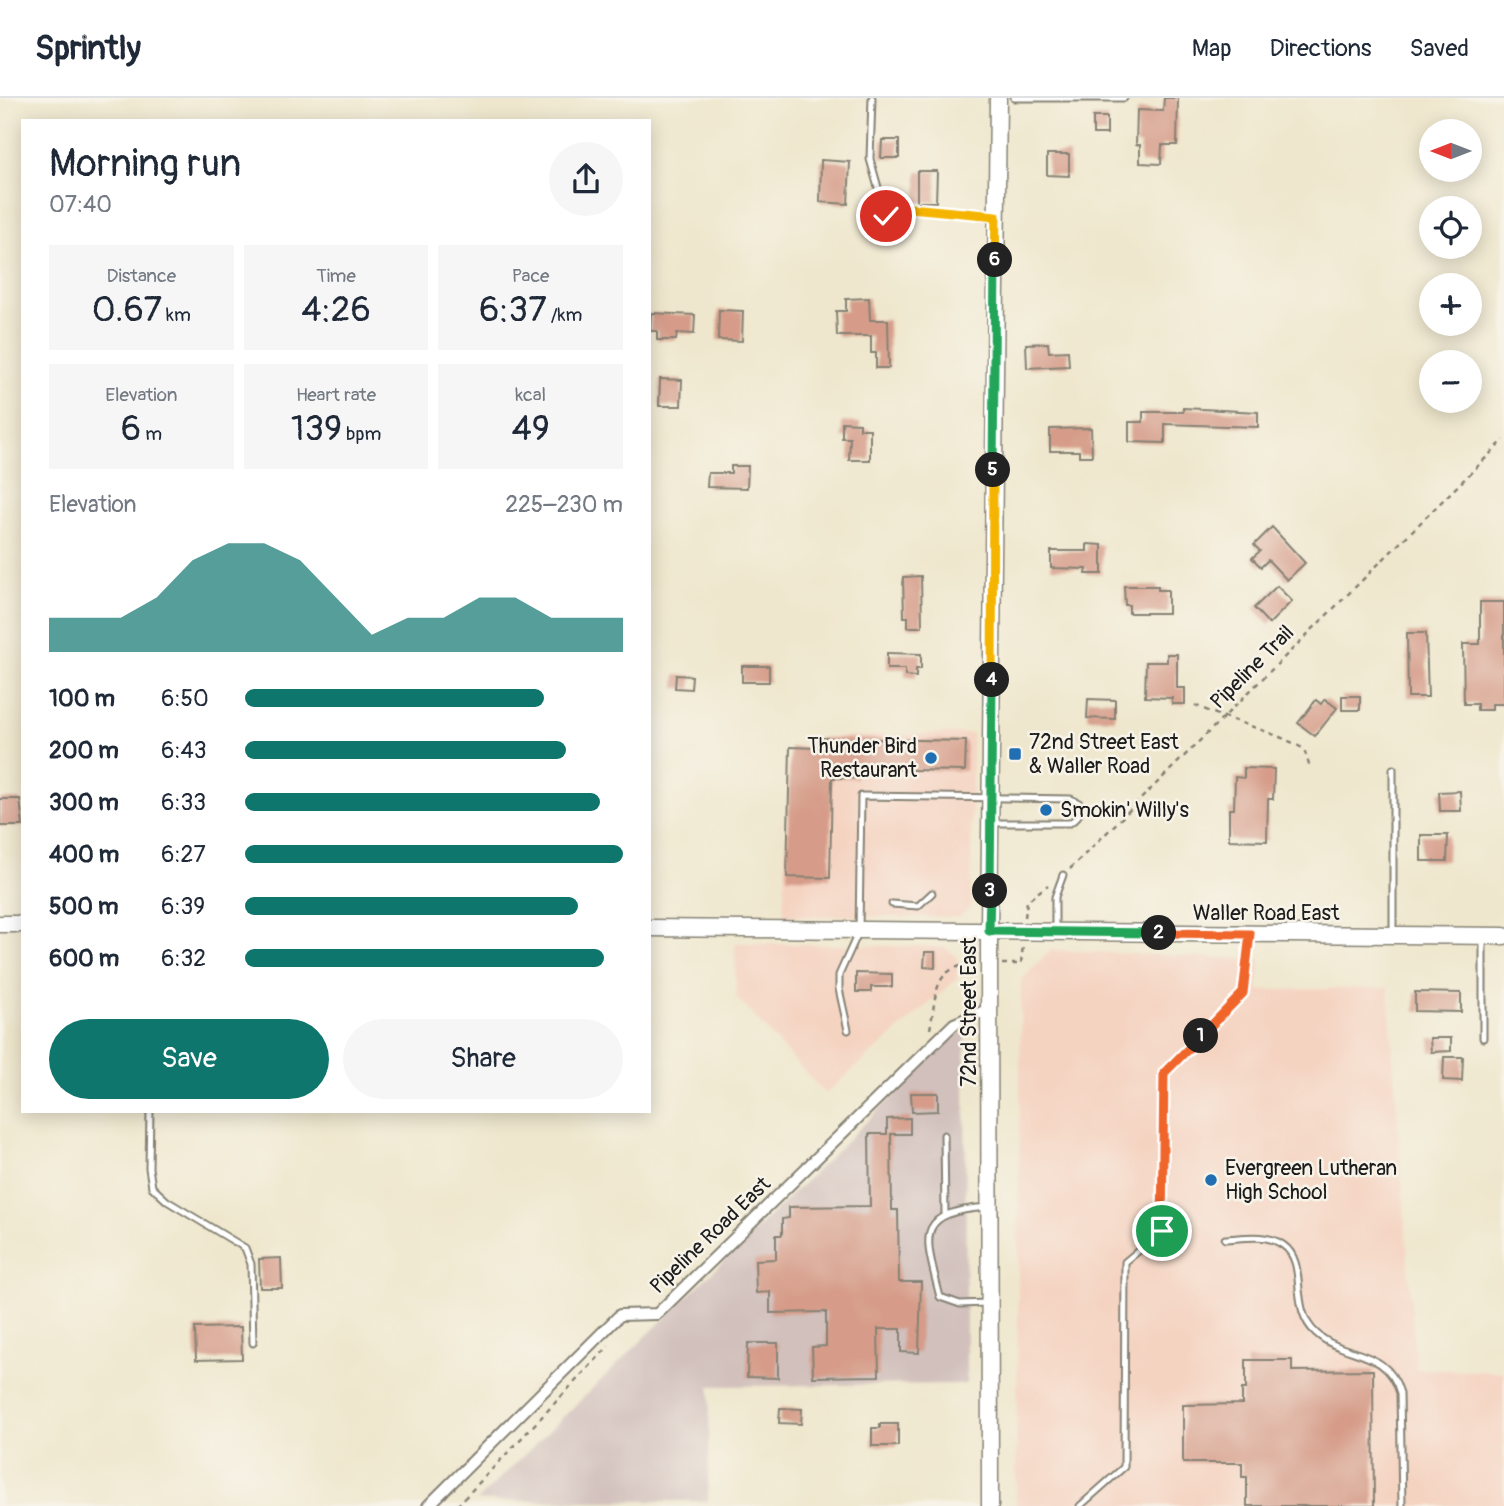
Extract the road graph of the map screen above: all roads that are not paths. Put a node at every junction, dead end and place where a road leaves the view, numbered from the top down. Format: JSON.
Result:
{"nodes":[{"id":1,"x":872,"y":98,"type":"edge"},
{"id":2,"x":998,"y":98,"type":"edge"},
{"id":3,"x":1014,"y":98,"type":"edge"},
{"id":4,"x":1124,"y":98,"type":"edge"},
{"id":5,"x":996,"y":216,"type":"junction"},
{"id":6,"x":1393,"y":768,"type":"dead end"},
{"id":7,"x":990,"y":800,"type":"junction"},
{"id":8,"x":990,"y":823,"type":"junction"},
{"id":9,"x":1063,"y":875,"type":"road end"},
{"id":10,"x":932,"y":893,"type":"dead end"},
{"id":11,"x":892,"y":904,"type":"dead end"},
{"id":12,"x":0,"y":924,"type":"edge"},
{"id":13,"x":21,"y":924,"type":"edge"},
{"id":14,"x":651,"y":928,"type":"edge"},
{"id":15,"x":859,"y":931,"type":"junction"},
{"id":16,"x":989,"y":931,"type":"junction"},
{"id":17,"x":1055,"y":932,"type":"junction"},
{"id":18,"x":1250,"y":934,"type":"junction"},
{"id":19,"x":1394,"y":934,"type":"junction"},
{"id":20,"x":1483,"y":935,"type":"junction"},
{"id":21,"x":1504,"y":936,"type":"edge"},
{"id":22,"x":989,"y":1009,"type":"junction"},
{"id":23,"x":848,"y":1030,"type":"dead end"},
{"id":24,"x":1483,"y":1038,"type":"dead end"},
{"id":25,"x":150,"y":1113,"type":"edge"},
{"id":26,"x":944,"y":1135,"type":"dead end"},
{"id":27,"x":990,"y":1206,"type":"junction"},
{"id":28,"x":945,"y":1214,"type":"junction"},
{"id":29,"x":1225,"y":1239,"type":"dead end"},
{"id":30,"x":990,"y":1303,"type":"junction"},
{"id":31,"x":253,"y":1343,"type":"dead end"},
{"id":32,"x":428,"y":1506,"type":"edge"},
{"id":33,"x":990,"y":1506,"type":"edge"},
{"id":34,"x":1080,"y":1506,"type":"edge"},
{"id":35,"x":1402,"y":1506,"type":"edge"}],
"edges":[{"from":1,"to":5,"type":"lane"},
{"from":2,"to":5,"type":"main road","name":"72nd Street East"},
{"from":3,"to":4,"type":"lane"},
{"from":5,"to":7,"type":"main road","name":"72nd Street East"},
{"from":6,"to":19,"type":"lane"},
{"from":7,"to":8,"type":"main road","name":"72nd Street East"},
{"from":7,"to":8,"type":"lane"},
{"from":7,"to":15,"type":"lane"},
{"from":8,"to":16,"type":"main road","name":"72nd Street East"},
{"from":9,"to":17,"type":"lane"},
{"from":10,"to":11,"type":"lane"},
{"from":12,"to":13,"type":"main road"},
{"from":14,"to":15,"type":"main road","name":"Waller Road East"},
{"from":15,"to":16,"type":"main road","name":"Waller Road East"},
{"from":15,"to":23,"type":"lane"},
{"from":16,"to":17,"type":"main road","name":"Waller Road East"},
{"from":16,"to":22,"type":"main road","name":"72nd Street East"},
{"from":17,"to":18,"type":"main road","name":"Waller Road East"},
{"from":18,"to":19,"type":"main road","name":"Waller Road East"},
{"from":18,"to":34,"type":"lane"},
{"from":19,"to":20,"type":"main road","name":"Waller Road East"},
{"from":20,"to":21,"type":"main road","name":"Waller Road East"},
{"from":20,"to":24,"type":"lane"},
{"from":22,"to":27,"type":"main road","name":"72nd Street East"},
{"from":22,"to":32,"type":"street","name":"Pipeline Road East"},
{"from":25,"to":31,"type":"lane"},
{"from":26,"to":28,"type":"lane"},
{"from":27,"to":28,"type":"lane"},
{"from":27,"to":30,"type":"main road","name":"72nd Street East"},
{"from":28,"to":30,"type":"lane"},
{"from":29,"to":35,"type":"lane"},
{"from":30,"to":33,"type":"main road","name":"72nd Street East"}]}
